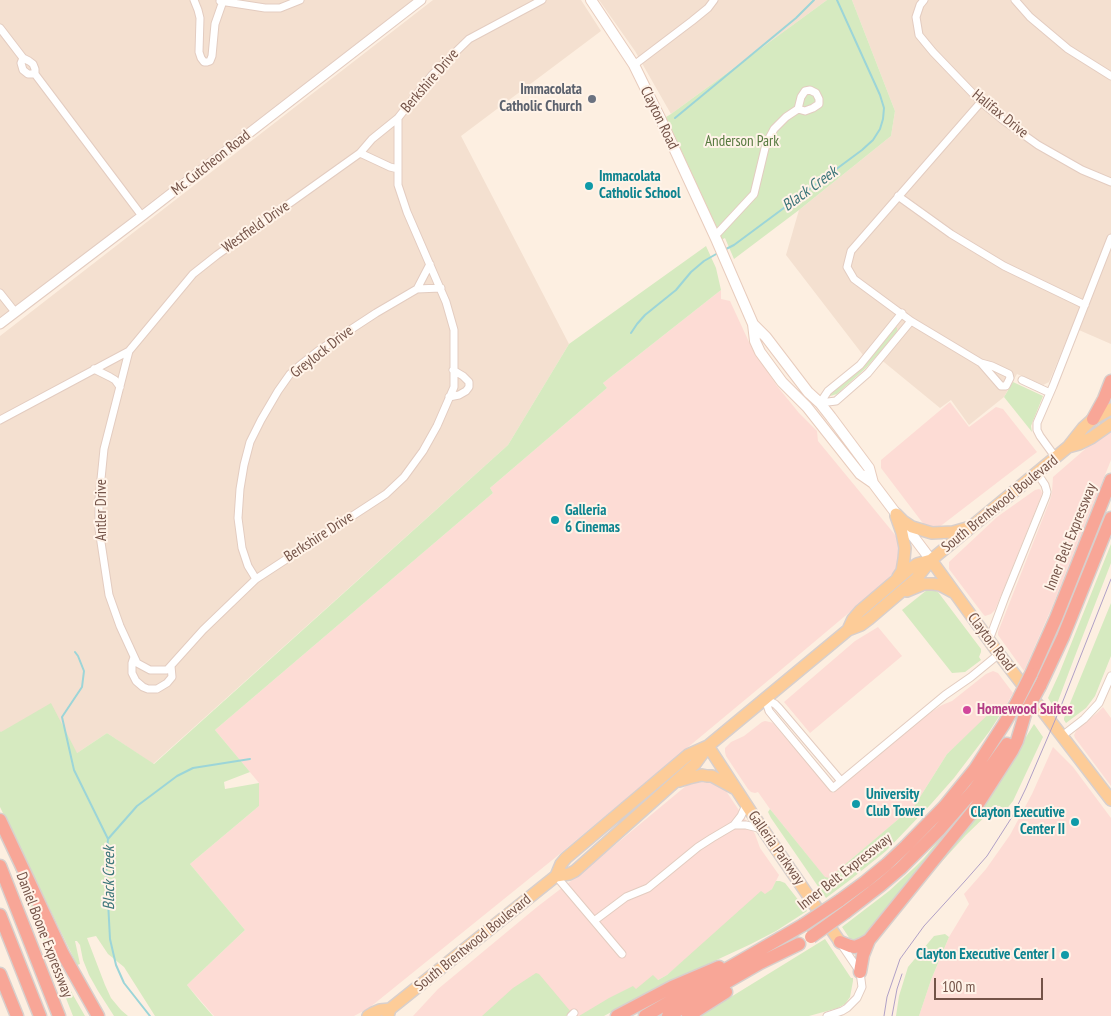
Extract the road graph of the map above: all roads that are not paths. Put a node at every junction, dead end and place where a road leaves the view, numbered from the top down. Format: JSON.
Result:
{"nodes":[{"id":1,"x":194,"y":0,"type":"edge"},
{"id":2,"x":300,"y":0,"type":"edge"},
{"id":3,"x":421,"y":0,"type":"edge"},
{"id":4,"x":542,"y":0,"type":"edge"},
{"id":5,"x":591,"y":0,"type":"edge"},
{"id":6,"x":714,"y":0,"type":"edge"},
{"id":7,"x":924,"y":0,"type":"edge"},
{"id":8,"x":1015,"y":0,"type":"edge"},
{"id":9,"x":221,"y":1,"type":"edge"},
{"id":10,"x":0,"y":28,"type":"edge"},
{"id":11,"x":634,"y":65,"type":"junction"},
{"id":12,"x":1111,"y":76,"type":"edge"},
{"id":13,"x":981,"y":102,"type":"junction"},
{"id":14,"x":798,"y":109,"type":"dead end"},
{"id":15,"x":398,"y":118,"type":"junction"},
{"id":16,"x":360,"y":153,"type":"junction"},
{"id":17,"x":398,"y":169,"type":"junction"},
{"id":18,"x":1111,"y":182,"type":"edge"},
{"id":19,"x":898,"y":196,"type":"junction"},
{"id":20,"x":142,"y":216,"type":"junction"},
{"id":21,"x":716,"y":238,"type":"junction"},
{"id":22,"x":1111,"y":238,"type":"edge"},
{"id":23,"x":430,"y":264,"type":"junction"},
{"id":24,"x":441,"y":288,"type":"junction"},
{"id":25,"x":417,"y":289,"type":"junction"},
{"id":26,"x":0,"y":293,"type":"edge"},
{"id":27,"x":1085,"y":305,"type":"junction"},
{"id":28,"x":15,"y":312,"type":"junction"},
{"id":29,"x":902,"y":314,"type":"junction"},
{"id":30,"x":911,"y":321,"type":"junction"},
{"id":31,"x":0,"y":324,"type":"edge"},
{"id":32,"x":753,"y":324,"type":"junction"},
{"id":33,"x":129,"y":351,"type":"junction"},
{"id":34,"x":981,"y":363,"type":"junction"},
{"id":35,"x":94,"y":369,"type":"junction"},
{"id":36,"x":454,"y":370,"type":"junction"},
{"id":37,"x":1022,"y":380,"type":"dead end"},
{"id":38,"x":1111,"y":381,"type":"edge"},
{"id":39,"x":120,"y":386,"type":"junction"},
{"id":40,"x":1050,"y":393,"type":"junction"},
{"id":41,"x":449,"y":397,"type":"junction"},
{"id":42,"x":820,"y":403,"type":"junction"},
{"id":43,"x":1111,"y":409,"type":"edge"},
{"id":44,"x":1094,"y":419,"type":"junction"},
{"id":45,"x":0,"y":420,"type":"edge"},
{"id":46,"x":1111,"y":424,"type":"edge"},
{"id":47,"x":1068,"y":447,"type":"junction"},
{"id":48,"x":1056,"y":458,"type":"junction"},
{"id":49,"x":1037,"y":473,"type":"junction"},
{"id":50,"x":1111,"y":480,"type":"edge"},
{"id":51,"x":873,"y":483,"type":"junction"},
{"id":52,"x":896,"y":514,"type":"junction"},
{"id":53,"x":1111,"y":518,"type":"edge"},
{"id":54,"x":973,"y":525,"type":"junction"},
{"id":55,"x":931,"y":560,"type":"junction"},
{"id":56,"x":256,"y":579,"type":"junction"},
{"id":57,"x":895,"y":582,"type":"junction"},
{"id":58,"x":954,"y":593,"type":"junction"},
{"id":59,"x":898,"y":594,"type":"junction"},
{"id":60,"x":848,"y":630,"type":"junction"},
{"id":61,"x":989,"y":640,"type":"junction"},
{"id":62,"x":999,"y":654,"type":"junction"},
{"id":63,"x":134,"y":657,"type":"junction"},
{"id":64,"x":169,"y":668,"type":"junction"},
{"id":65,"x":1111,"y":676,"type":"edge"},
{"id":66,"x":765,"y":699,"type":"junction"},
{"id":67,"x":1025,"y":714,"type":"junction"},
{"id":68,"x":1062,"y":736,"type":"junction"},
{"id":69,"x":708,"y":746,"type":"junction"},
{"id":70,"x":841,"y":781,"type":"junction"},
{"id":71,"x":675,"y":782,"type":"junction"},
{"id":72,"x":735,"y":788,"type":"junction"},
{"id":73,"x":1111,"y":800,"type":"edge"},
{"id":74,"x":746,"y":805,"type":"junction"},
{"id":75,"x":0,"y":820,"type":"edge"},
{"id":76,"x":734,"y":825,"type":"junction"},
{"id":77,"x":762,"y":829,"type":"junction"},
{"id":78,"x":0,"y":866,"type":"edge"},
{"id":79,"x":556,"y":876,"type":"junction"},
{"id":80,"x":0,"y":916,"type":"edge"},
{"id":81,"x":594,"y":921,"type":"junction"},
{"id":82,"x":869,"y":940,"type":"junction"},
{"id":83,"x":840,"y":942,"type":"junction"},
{"id":84,"x":799,"y":944,"type":"junction"},
{"id":85,"x":622,"y":954,"type":"dead end"},
{"id":86,"x":752,"y":955,"type":"junction"},
{"id":87,"x":860,"y":972,"type":"junction"},
{"id":88,"x":0,"y":974,"type":"edge"},
{"id":89,"x":391,"y":1014,"type":"edge"},
{"id":90,"x":17,"y":1016,"type":"edge"},
{"id":91,"x":40,"y":1016,"type":"edge"},
{"id":92,"x":59,"y":1016,"type":"edge"},
{"id":93,"x":98,"y":1016,"type":"edge"},
{"id":94,"x":368,"y":1016,"type":"edge"},
{"id":95,"x":617,"y":1016,"type":"edge"},
{"id":96,"x":646,"y":1016,"type":"edge"},
{"id":97,"x":668,"y":1016,"type":"edge"},
{"id":98,"x":688,"y":1016,"type":"edge"},
{"id":99,"x":827,"y":1016,"type":"edge"}],
"edges":[{"from":1,"to":9,"type":"street"},
{"from":2,"to":9,"type":"street"},
{"from":3,"to":20,"type":"street","name":"Mc Cutcheon Road"},
{"from":4,"to":15,"type":"street","name":"Berkshire Drive"},
{"from":5,"to":11,"type":"main road","name":"Clayton Road"},
{"from":6,"to":11,"type":"street"},
{"from":7,"to":13,"type":"street","name":"Halifax Drive"},
{"from":8,"to":12,"type":"street"},
{"from":10,"to":20,"type":"street"},
{"from":11,"to":21,"type":"main road","name":"Clayton Road"},
{"from":13,"to":18,"type":"street","name":"Halifax Drive"},
{"from":13,"to":19,"type":"street"},
{"from":14,"to":21,"type":"street"},
{"from":15,"to":16,"type":"street","name":"Westfield Drive"},
{"from":15,"to":17,"type":"street","name":"Berkshire Drive"},
{"from":16,"to":17,"type":"street"},
{"from":16,"to":33,"type":"street","name":"Westfield Drive"},
{"from":17,"to":23,"type":"street","name":"Berkshire Drive"},
{"from":19,"to":27,"type":"street"},
{"from":19,"to":29,"type":"street"},
{"from":20,"to":28,"type":"street","name":"Mc Cutcheon Road"},
{"from":21,"to":32,"type":"main road","name":"Clayton Road"},
{"from":22,"to":27,"type":"street"},
{"from":23,"to":24,"type":"street","name":"Berkshire Drive"},
{"from":23,"to":25,"type":"street"},
{"from":24,"to":25,"type":"street","name":"Greylock Drive"},
{"from":24,"to":36,"type":"street","name":"Berkshire Drive"},
{"from":25,"to":56,"type":"street","name":"Greylock Drive"},
{"from":26,"to":28,"type":"street"},
{"from":27,"to":40,"type":"street"},
{"from":28,"to":31,"type":"street","name":"Mc Cutcheon Road"},
{"from":29,"to":30,"type":"street"},
{"from":29,"to":42,"type":"street"},
{"from":30,"to":34,"type":"street"},
{"from":30,"to":42,"type":"street"},
{"from":32,"to":42,"type":"main road","name":"Clayton Road"},
{"from":32,"to":51,"type":"main road","name":"Clayton Road"},
{"from":33,"to":35,"type":"street"},
{"from":33,"to":39,"type":"street","name":"Antler Drive"},
{"from":34,"to":34,"type":"street"},
{"from":35,"to":39,"type":"street"},
{"from":35,"to":45,"type":"street"},
{"from":36,"to":41,"type":"street","name":"Berkshire Drive"},
{"from":36,"to":41,"type":"street"},
{"from":37,"to":40,"type":"street"},
{"from":38,"to":44,"type":"highway"},
{"from":39,"to":63,"type":"street","name":"Antler Drive"},
{"from":40,"to":48,"type":"street"},
{"from":41,"to":56,"type":"street","name":"Berkshire Drive"},
{"from":42,"to":51,"type":"main road","name":"Clayton Road"},
{"from":43,"to":44,"type":"main road","name":"South Brentwood Boulevard"},
{"from":44,"to":47,"type":"main road","name":"South Brentwood Boulevard"},
{"from":46,"to":47,"type":"main road","name":"South Brentwood Boulevard"},
{"from":47,"to":48,"type":"main road","name":"South Brentwood Boulevard"},
{"from":48,"to":49,"type":"main road","name":"South Brentwood Boulevard"},
{"from":49,"to":54,"type":"main road","name":"South Brentwood Boulevard"},
{"from":49,"to":61,"type":"street"},
{"from":50,"to":86,"type":"highway","name":"Inner Belt Expressway","bridge":true},
{"from":51,"to":52,"type":"main road","name":"Clayton Road"},
{"from":52,"to":54,"type":"main road"},
{"from":52,"to":55,"type":"main road","name":"Clayton Road"},
{"from":52,"to":57,"type":"main road"},
{"from":53,"to":67,"type":"highway","name":"Inner Belt Expressway","bridge":true},
{"from":54,"to":55,"type":"main road","name":"South Brentwood Boulevard"},
{"from":55,"to":57,"type":"main road","name":"South Brentwood Boulevard"},
{"from":55,"to":58,"type":"main road","name":"Clayton Road"},
{"from":55,"to":59,"type":"main road","name":"South Brentwood Boulevard"},
{"from":56,"to":64,"type":"street","name":"Berkshire Drive"},
{"from":57,"to":60,"type":"main road","name":"South Brentwood Boulevard"},
{"from":58,"to":59,"type":"main road"},
{"from":58,"to":61,"type":"main road","name":"Clayton Road"},
{"from":59,"to":60,"type":"main road","name":"South Brentwood Boulevard"},
{"from":60,"to":66,"type":"main road","name":"South Brentwood Boulevard"},
{"from":61,"to":62,"type":"main road","name":"Clayton Road"},
{"from":62,"to":68,"type":"main road","name":"Clayton Road"},
{"from":62,"to":70,"type":"street"},
{"from":63,"to":64,"type":"street"},
{"from":63,"to":64,"type":"street","name":"Berkshire Drive"},
{"from":65,"to":68,"type":"street"},
{"from":66,"to":69,"type":"main road","name":"South Brentwood Boulevard"},
{"from":66,"to":70,"type":"street"},
{"from":66,"to":70,"type":"street"},
{"from":67,"to":82,"type":"highway"},
{"from":67,"to":84,"type":"highway","name":"Inner Belt Expressway","bridge":true},
{"from":68,"to":73,"type":"main road","name":"Clayton Road"},
{"from":69,"to":71,"type":"main road","name":"South Brentwood Boulevard"},
{"from":69,"to":72,"type":"main road","name":"Galleria Parkway"},
{"from":69,"to":79,"type":"main road","name":"South Brentwood Boulevard"},
{"from":71,"to":72,"type":"main road"},
{"from":71,"to":79,"type":"main road","name":"South Brentwood Boulevard"},
{"from":72,"to":74,"type":"main road","name":"Galleria Parkway"},
{"from":74,"to":76,"type":"street"},
{"from":74,"to":77,"type":"main road","name":"Galleria Parkway"},
{"from":75,"to":93,"type":"highway"},
{"from":76,"to":77,"type":"street"},
{"from":76,"to":81,"type":"street"},
{"from":77,"to":83,"type":"main road","name":"Galleria Parkway"},
{"from":78,"to":92,"type":"highway","name":"Daniel Boone Expressway"},
{"from":79,"to":81,"type":"street"},
{"from":79,"to":89,"type":"main road","name":"South Brentwood Boulevard"},
{"from":80,"to":91,"type":"highway"},
{"from":81,"to":85,"type":"street"},
{"from":82,"to":83,"type":"highway"},
{"from":82,"to":87,"type":"highway"},
{"from":83,"to":87,"type":"street","name":"Galleria Parkway"},
{"from":84,"to":97,"type":"highway"},
{"from":84,"to":98,"type":"highway","name":"Inner Belt Expressway"},
{"from":86,"to":95,"type":"highway"},
{"from":86,"to":96,"type":"highway","name":"Inner Belt Expressway"},
{"from":87,"to":99,"type":"street"},
{"from":88,"to":90,"type":"highway"},
{"from":89,"to":94,"type":"main road","name":"South Brentwood Boulevard"}]}
